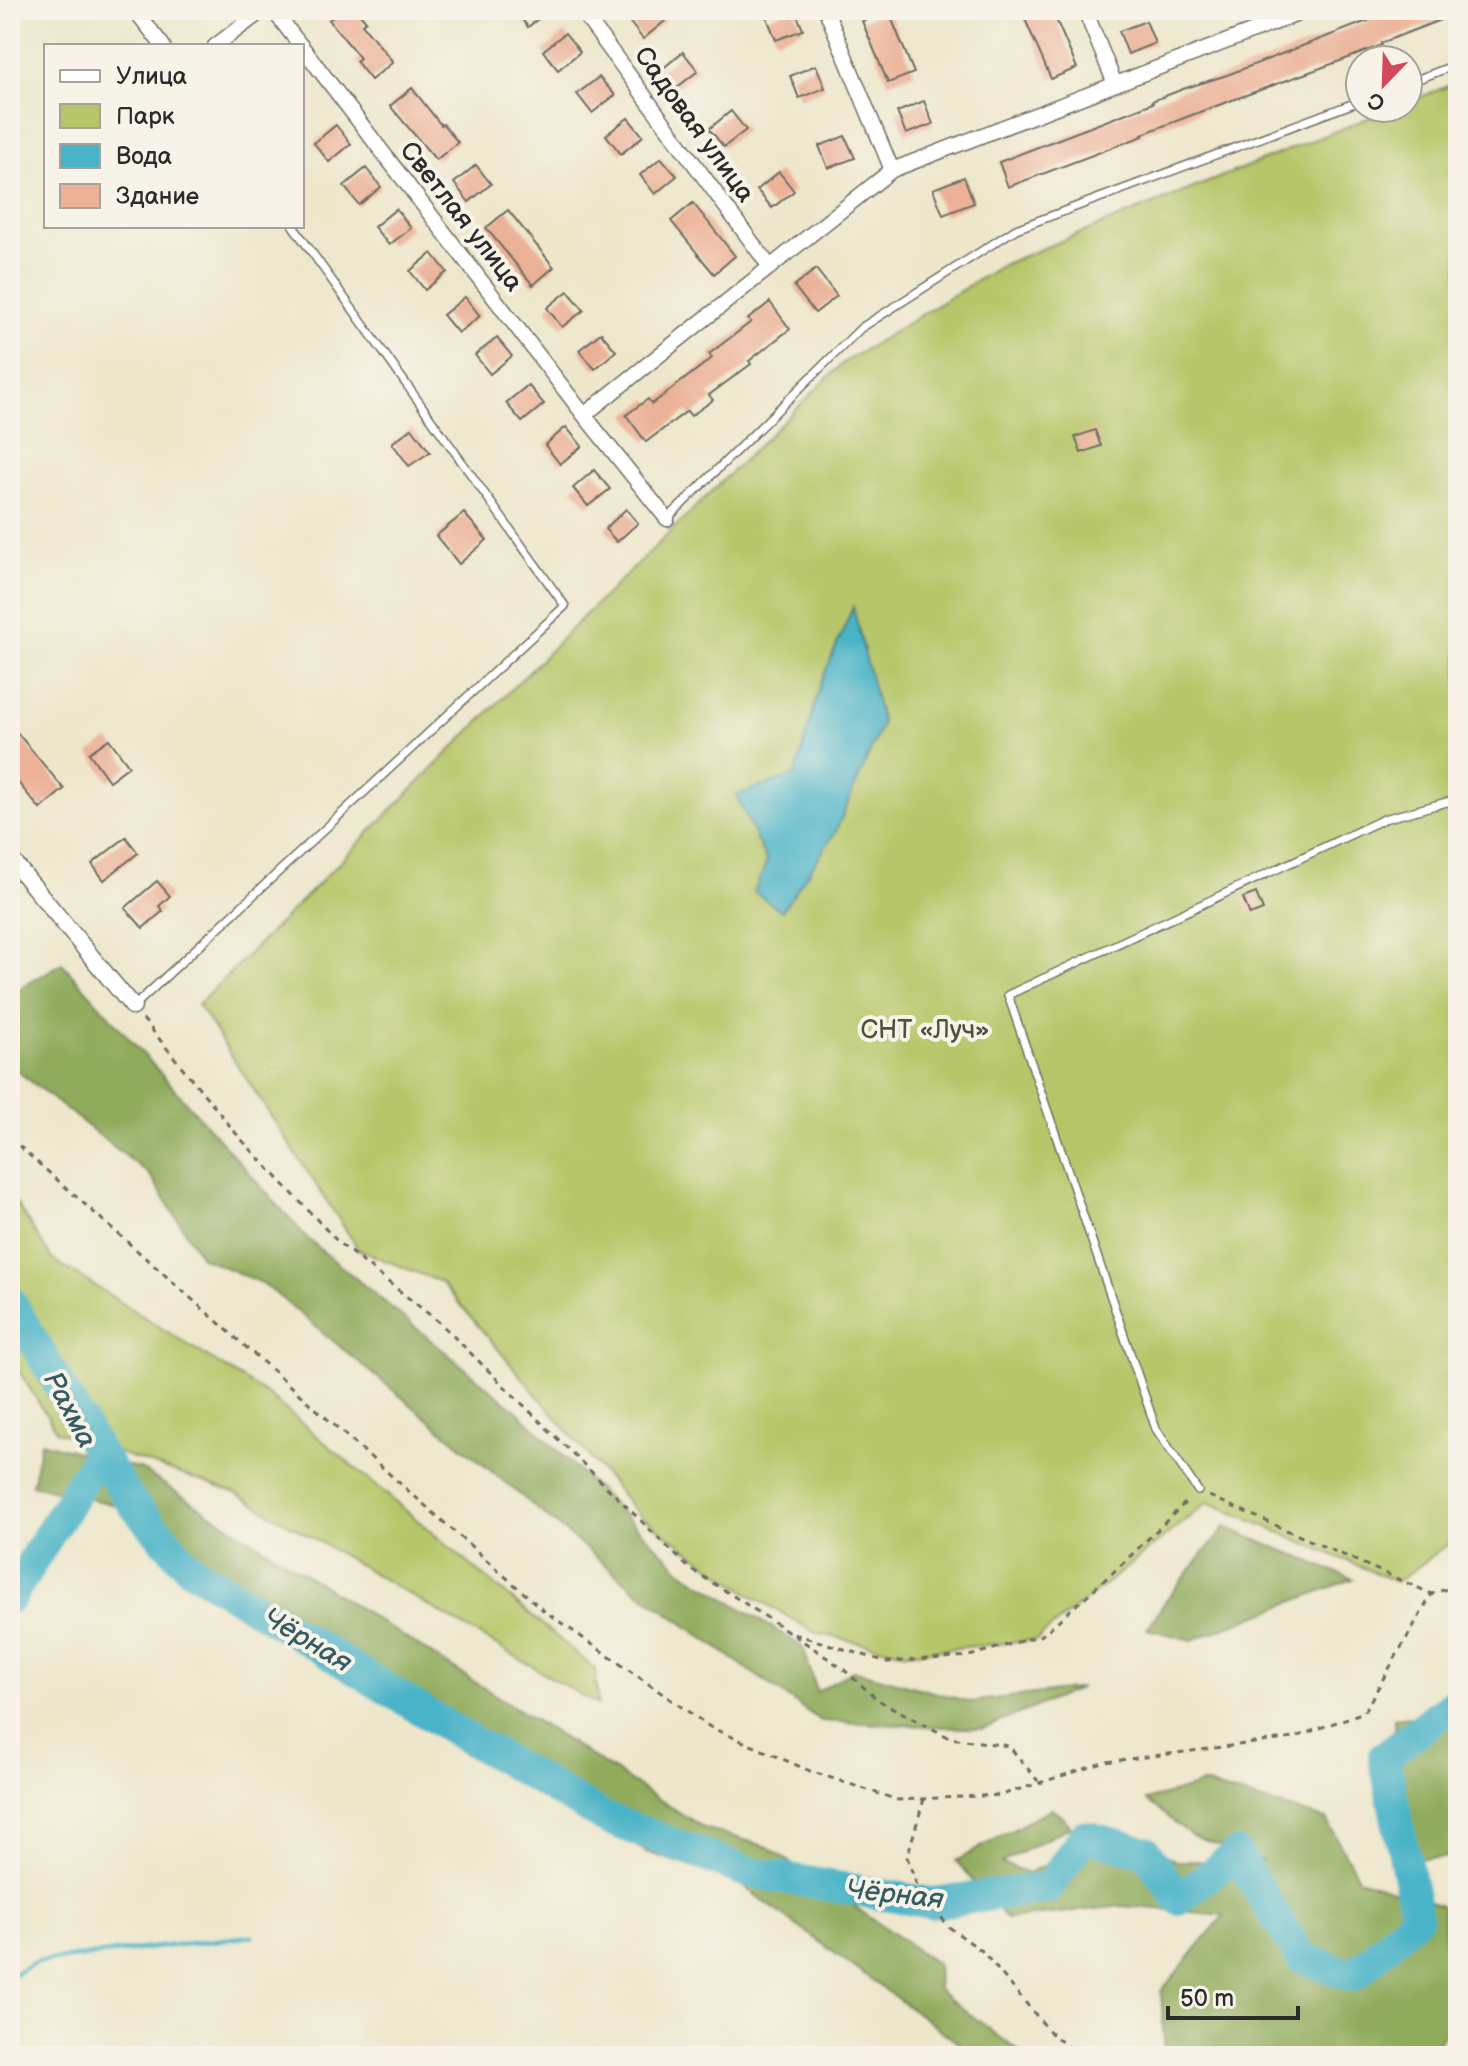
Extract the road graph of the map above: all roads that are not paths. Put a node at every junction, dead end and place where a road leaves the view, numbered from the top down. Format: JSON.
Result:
{"nodes":[{"id":1,"x":135,"y":10,"type":"edge"},
{"id":2,"x":263,"y":10,"type":"edge"},
{"id":3,"x":273,"y":10,"type":"edge"},
{"id":4,"x":581,"y":10,"type":"edge"},
{"id":5,"x":826,"y":10,"type":"edge"},
{"id":6,"x":1085,"y":10,"type":"edge"},
{"id":7,"x":1308,"y":10,"type":"edge"},
{"id":8,"x":161,"y":44,"type":"edge"},
{"id":9,"x":218,"y":44,"type":"edge"},
{"id":10,"x":300,"y":44,"type":"edge"},
{"id":11,"x":304,"y":50,"type":"edge"},
{"id":12,"x":1458,"y":64,"type":"edge"},
{"id":13,"x":1424,"y":77,"type":"edge"},
{"id":14,"x":1115,"y":84,"type":"junction"},
{"id":15,"x":1344,"y":107,"type":"edge"},
{"id":16,"x":892,"y":170,"type":"junction"},
{"id":17,"x":294,"y":228,"type":"edge"},
{"id":18,"x":770,"y":267,"type":"junction"},
{"id":19,"x":584,"y":415,"type":"junction"},
{"id":20,"x":667,"y":519,"type":"joint"},
{"id":21,"x":1458,"y":799,"type":"edge"},
{"id":22,"x":10,"y":858,"type":"edge"},
{"id":23,"x":133,"y":1007,"type":"joint"},
{"id":24,"x":1198,"y":1491,"type":"road end"}],
"edges":[{"from":1,"to":8,"type":"street"},
{"from":2,"to":9,"type":"street"},
{"from":3,"to":10,"type":"street","name":"Светлая улица"},
{"from":4,"to":18,"type":"street","name":"Садовая улица"},
{"from":5,"to":16,"type":"street"},
{"from":6,"to":14,"type":"street"},
{"from":7,"to":14,"type":"street"},
{"from":11,"to":19,"type":"street","name":"Светлая улица"},
{"from":12,"to":13,"type":"lane"},
{"from":14,"to":16,"type":"street"},
{"from":15,"to":20,"type":"lane"},
{"from":16,"to":18,"type":"street"},
{"from":17,"to":23,"type":"lane"},
{"from":18,"to":19,"type":"street"},
{"from":19,"to":20,"type":"street","name":"Светлая улица"},
{"from":21,"to":24,"type":"lane"},
{"from":22,"to":23,"type":"street"}]}
